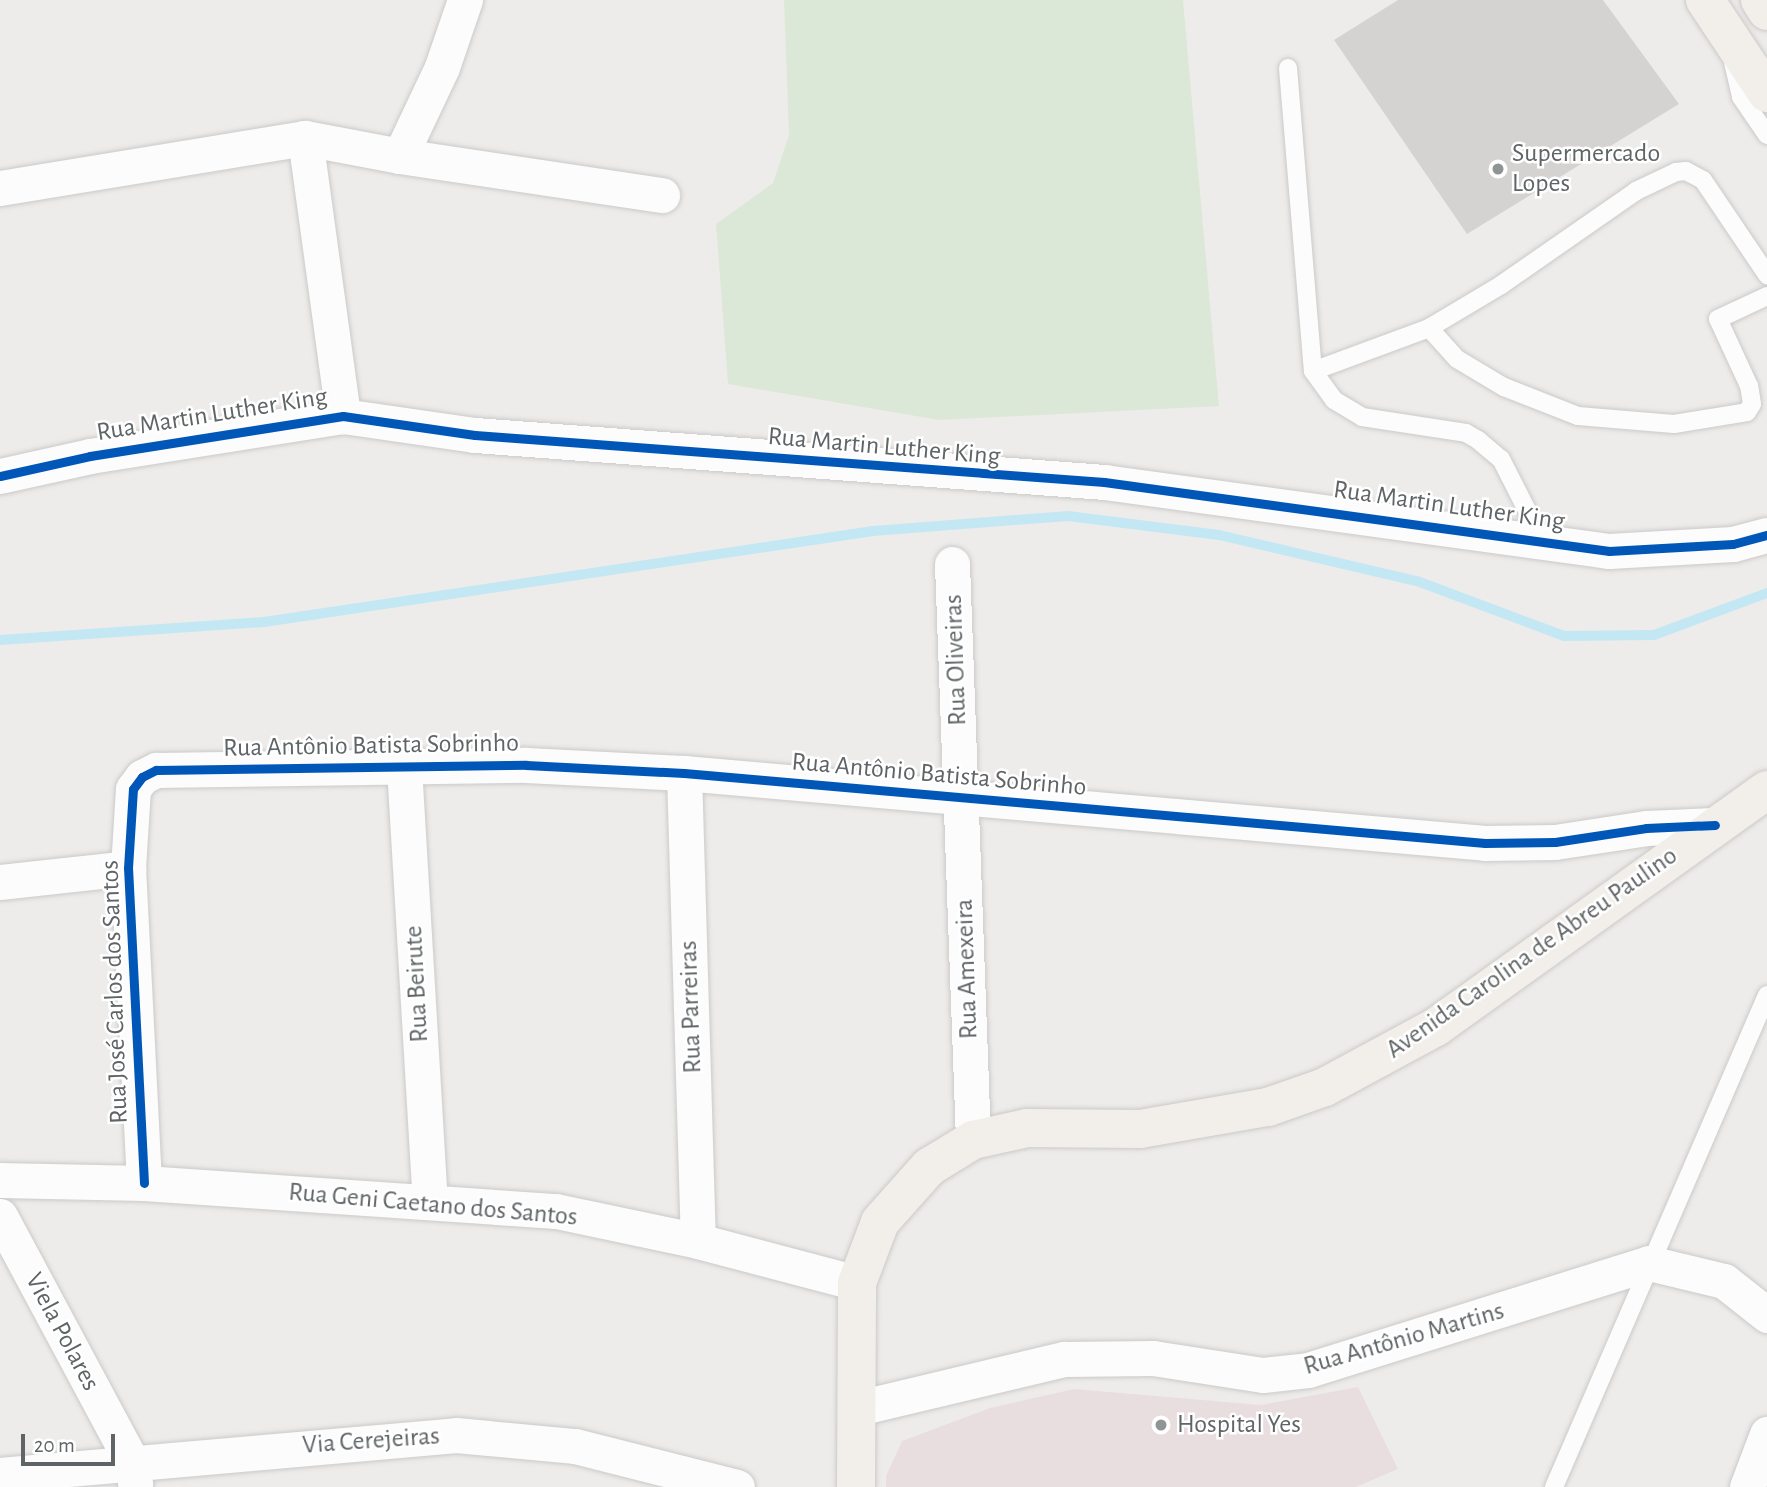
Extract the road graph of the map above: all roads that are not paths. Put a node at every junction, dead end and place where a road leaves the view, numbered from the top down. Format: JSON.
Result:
{"nodes":[{"id":1,"x":465,"y":0,"type":"edge"},
{"id":2,"x":1705,"y":0,"type":"edge"},
{"id":3,"x":1760,"y":0,"type":"edge"},
{"id":4,"x":1767,"y":11,"type":"edge"},
{"id":5,"x":1731,"y":41,"type":"junction"},
{"id":6,"x":1288,"y":68,"type":"dead end"},
{"id":7,"x":1767,"y":93,"type":"edge"},
{"id":8,"x":1767,"y":135,"type":"edge"},
{"id":9,"x":305,"y":138,"type":"junction"},
{"id":10,"x":400,"y":156,"type":"junction"},
{"id":11,"x":0,"y":188,"type":"edge"},
{"id":12,"x":662,"y":195,"type":"dead end"},
{"id":13,"x":1767,"y":275,"type":"edge"},
{"id":14,"x":1767,"y":296,"type":"edge"},
{"id":15,"x":1429,"y":328,"type":"junction"},
{"id":16,"x":1313,"y":371,"type":"junction"},
{"id":17,"x":343,"y":415,"type":"junction"},
{"id":18,"x":0,"y":476,"type":"edge"},
{"id":19,"x":1767,"y":535,"type":"edge"},
{"id":20,"x":1541,"y":538,"type":"junction"},
{"id":21,"x":952,"y":564,"type":"dead end"},
{"id":22,"x":404,"y":767,"type":"junction"},
{"id":23,"x":156,"y":770,"type":"joint"},
{"id":24,"x":684,"y":773,"type":"junction"},
{"id":25,"x":1767,"y":790,"type":"edge"},
{"id":26,"x":962,"y":797,"type":"junction"},
{"id":27,"x":1715,"y":825,"type":"junction"},
{"id":28,"x":128,"y":868,"type":"junction"},
{"id":29,"x":0,"y":882,"type":"edge"},
{"id":30,"x":1767,"y":995,"type":"edge"},
{"id":31,"x":973,"y":1140,"type":"junction"},
{"id":32,"x":0,"y":1180,"type":"edge"},
{"id":33,"x":144,"y":1183,"type":"junction"},
{"id":34,"x":430,"y":1201,"type":"junction"},
{"id":35,"x":0,"y":1216,"type":"edge"},
{"id":36,"x":698,"y":1241,"type":"junction"},
{"id":37,"x":1649,"y":1263,"type":"junction"},
{"id":38,"x":858,"y":1283,"type":"junction"},
{"id":39,"x":1767,"y":1315,"type":"edge"},
{"id":40,"x":858,"y":1408,"type":"junction"},
{"id":41,"x":1767,"y":1434,"type":"edge"},
{"id":42,"x":0,"y":1475,"type":"edge"},
{"id":43,"x":134,"y":1476,"type":"edge"},
{"id":44,"x":737,"y":1487,"type":"edge"},
{"id":45,"x":856,"y":1487,"type":"edge"},
{"id":46,"x":1554,"y":1487,"type":"edge"},
{"id":47,"x":1747,"y":1487,"type":"edge"}],
"edges":[{"from":1,"to":10,"type":"street"},
{"from":2,"to":5,"type":"main road"},
{"from":3,"to":4,"type":"main road"},
{"from":5,"to":7,"type":"main road"},
{"from":5,"to":8,"type":"lane"},
{"from":6,"to":16,"type":"lane"},
{"from":9,"to":10,"type":"street"},
{"from":9,"to":11,"type":"street"},
{"from":9,"to":17,"type":"street"},
{"from":10,"to":12,"type":"street"},
{"from":13,"to":15,"type":"lane"},
{"from":14,"to":15,"type":"lane"},
{"from":15,"to":16,"type":"lane"},
{"from":16,"to":20,"type":"lane"},
{"from":17,"to":18,"type":"street","name":"Rua Martin Luther King"},
{"from":17,"to":20,"type":"street","name":"Rua Martin Luther King"},
{"from":19,"to":20,"type":"street","name":"Rua Martin Luther King"},
{"from":21,"to":26,"type":"street","name":"Rua Oliveiras"},
{"from":22,"to":23,"type":"street","name":"Rua Antônio Batista Sobrinho"},
{"from":22,"to":24,"type":"street","name":"Rua Antônio Batista Sobrinho"},
{"from":22,"to":34,"type":"street","name":"Rua Beirute"},
{"from":23,"to":28,"type":"street","name":"Rua José Carlos dos Santos"},
{"from":24,"to":26,"type":"street","name":"Rua Antônio Batista Sobrinho"},
{"from":24,"to":36,"type":"street","name":"Rua Parreiras"},
{"from":25,"to":27,"type":"main road","name":"Avenida Carolina de Abreu Paulino"},
{"from":26,"to":27,"type":"street","name":"Rua Antônio Batista Sobrinho"},
{"from":26,"to":31,"type":"street","name":"Rua Amexeira"},
{"from":27,"to":31,"type":"main road","name":"Avenida Carolina de Abreu Paulino"},
{"from":28,"to":29,"type":"street"},
{"from":28,"to":33,"type":"street","name":"Rua José Carlos dos Santos"},
{"from":30,"to":37,"type":"lane"},
{"from":31,"to":38,"type":"main road","name":"Avenida Carolina de Abreu Paulino"},
{"from":32,"to":33,"type":"street","name":"Rua Geni Caetano dos Santos"},
{"from":33,"to":34,"type":"street","name":"Rua Geni Caetano dos Santos"},
{"from":34,"to":36,"type":"street","name":"Rua Geni Caetano dos Santos"},
{"from":35,"to":43,"type":"street","name":"Viela Polares"},
{"from":36,"to":38,"type":"street","name":"Rua Geni Caetano dos Santos"},
{"from":37,"to":39,"type":"street"},
{"from":37,"to":40,"type":"street","name":"Rua Antônio Martins"},
{"from":37,"to":46,"type":"lane"},
{"from":38,"to":40,"type":"main road","name":"Avenida Carolina de Abreu Paulino"},
{"from":40,"to":45,"type":"main road","name":"Avenida Carolina de Abreu Paulino"},
{"from":41,"to":47,"type":"street"},
{"from":42,"to":43,"type":"street","name":"Via Cerejeiras"},
{"from":43,"to":44,"type":"street","name":"Via Cerejeiras"}]}
